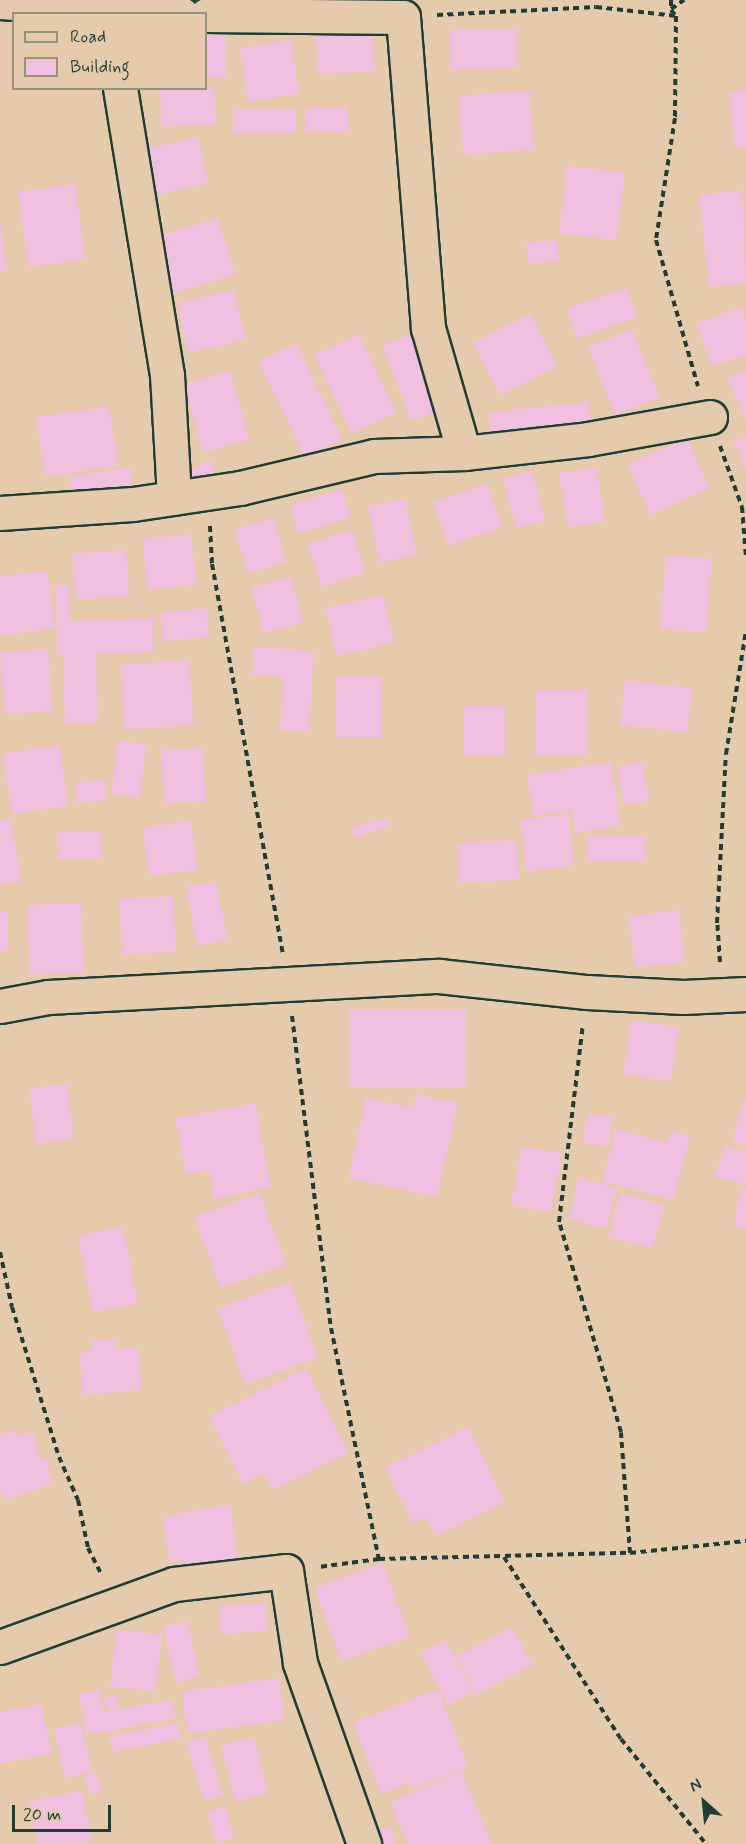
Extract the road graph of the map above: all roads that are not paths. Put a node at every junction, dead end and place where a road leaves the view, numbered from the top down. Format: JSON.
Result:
{"nodes":[{"id":1,"x":0,"y":2,"type":"edge"},
{"id":2,"x":108,"y":8,"type":"edge"},
{"id":3,"x":157,"y":12,"type":"edge"},
{"id":4,"x":207,"y":15,"type":"edge"},
{"id":5,"x":120,"y":90,"type":"edge"},
{"id":6,"x":710,"y":417,"type":"road end"},
{"id":7,"x":464,"y":453,"type":"junction"},
{"id":8,"x":174,"y":498,"type":"junction"},
{"id":9,"x":0,"y":513,"type":"edge"},
{"id":10,"x":734,"y":995,"type":"edge"},
{"id":11,"x":0,"y":1006,"type":"edge"},
{"id":12,"x":0,"y":1647,"type":"edge"},
{"id":13,"x":364,"y":1844,"type":"edge"}],
"edges":[{"from":1,"to":2,"type":"street"},
{"from":2,"to":3,"type":"street"},
{"from":4,"to":7,"type":"street"},
{"from":5,"to":8,"type":"street"},
{"from":6,"to":7,"type":"street"},
{"from":7,"to":8,"type":"street"},
{"from":8,"to":9,"type":"street"},
{"from":10,"to":11,"type":"street"},
{"from":12,"to":13,"type":"street"}]}
